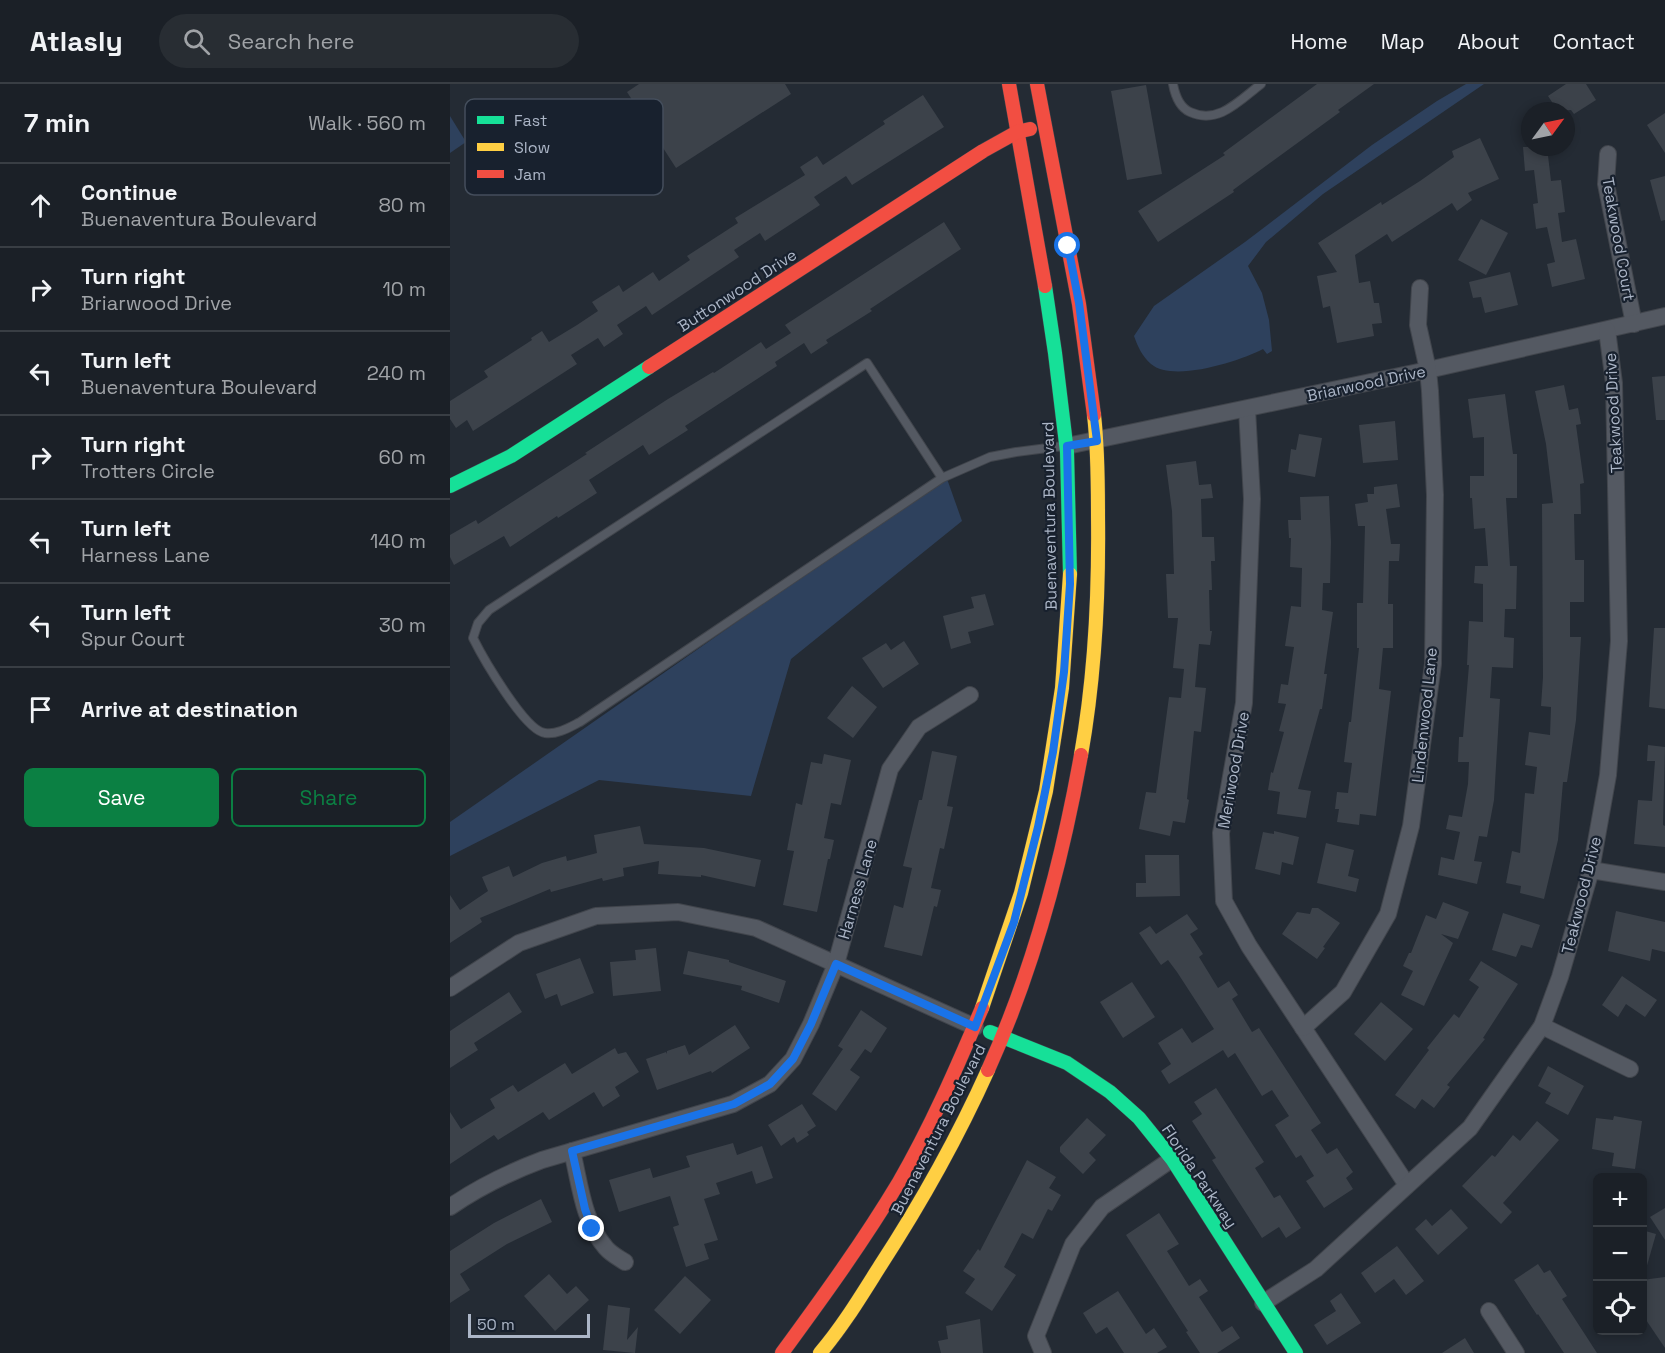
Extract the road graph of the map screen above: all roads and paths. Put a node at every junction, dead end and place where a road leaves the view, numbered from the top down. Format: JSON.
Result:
{"nodes":[{"id":1,"x":1009,"y":84,"type":"edge"},
{"id":2,"x":1037,"y":84,"type":"edge"},
{"id":3,"x":1173,"y":84,"type":"edge"},
{"id":4,"x":1261,"y":84,"type":"edge"},
{"id":5,"x":1044,"y":126,"type":"junction"},
{"id":6,"x":1017,"y":132,"type":"junction"},
{"id":7,"x":1608,"y":154,"type":"dead end"},
{"id":8,"x":1420,"y":288,"type":"dead end"},
{"id":9,"x":1665,"y":316,"type":"edge"},
{"id":10,"x":1634,"y":324,"type":"junction"},
{"id":11,"x":1607,"y":330,"type":"junction"},
{"id":12,"x":1428,"y":370,"type":"junction"},
{"id":13,"x":1247,"y":409,"type":"junction"},
{"id":14,"x":1097,"y":441,"type":"junction"},
{"id":15,"x":1067,"y":446,"type":"junction"},
{"id":16,"x":942,"y":478,"type":"junction"},
{"id":17,"x":450,"y":486,"type":"edge"},
{"id":18,"x":970,"y":695,"type":"dead end"},
{"id":19,"x":1591,"y":870,"type":"junction"},
{"id":20,"x":1665,"y":882,"type":"edge"},
{"id":21,"x":836,"y":964,"type":"junction"},
{"id":22,"x":450,"y":988,"type":"edge"},
{"id":23,"x":1542,"y":1026,"type":"junction"},
{"id":24,"x":975,"y":1027,"type":"junction"},
{"id":25,"x":1303,"y":1028,"type":"junction"},
{"id":26,"x":1003,"y":1036,"type":"junction"},
{"id":27,"x":1630,"y":1069,"type":"dead end"},
{"id":28,"x":572,"y":1151,"type":"junction"},
{"id":29,"x":1172,"y":1159,"type":"junction"},
{"id":30,"x":1407,"y":1185,"type":"junction"},
{"id":31,"x":450,"y":1207,"type":"edge"},
{"id":32,"x":625,"y":1262,"type":"dead end"},
{"id":33,"x":1263,"y":1303,"type":"junction"},
{"id":34,"x":1489,"y":1311,"type":"dead end"},
{"id":35,"x":782,"y":1353,"type":"edge"},
{"id":36,"x":820,"y":1353,"type":"edge"},
{"id":37,"x":1043,"y":1353,"type":"edge"},
{"id":38,"x":1296,"y":1353,"type":"edge"},
{"id":39,"x":1516,"y":1353,"type":"edge"}],
"edges":[{"from":1,"to":6,"type":"main road","name":"Buenaventura Boulevard"},
{"from":2,"to":5,"type":"main road","name":"Buenaventura Boulevard"},
{"from":3,"to":4,"type":"lane"},
{"from":5,"to":6,"type":"main road","name":"Buttonwood Drive"},
{"from":5,"to":14,"type":"main road","name":"Buenaventura Boulevard"},
{"from":6,"to":15,"type":"main road","name":"Buenaventura Boulevard"},
{"from":6,"to":17,"type":"main road","name":"Buttonwood Drive"},
{"from":7,"to":10,"type":"street","name":"Teakwood Court"},
{"from":8,"to":12,"type":"street","name":"Lindenwood Lane"},
{"from":9,"to":10,"type":"street","name":"Briarwood Drive"},
{"from":10,"to":11,"type":"street","name":"Briarwood Drive"},
{"from":11,"to":12,"type":"street","name":"Briarwood Drive"},
{"from":11,"to":19,"type":"street","name":"Teakwood Drive"},
{"from":12,"to":13,"type":"street","name":"Briarwood Drive"},
{"from":12,"to":25,"type":"street","name":"Lindenwood Lane"},
{"from":13,"to":14,"type":"street","name":"Briarwood Drive"},
{"from":13,"to":25,"type":"street","name":"Meriwood Drive"},
{"from":14,"to":15,"type":"street","name":"Briarwood Drive"},
{"from":14,"to":26,"type":"main road","name":"Buenaventura Boulevard"},
{"from":15,"to":16,"type":"lane"},
{"from":15,"to":24,"type":"main road","name":"Buenaventura Boulevard"},
{"from":16,"to":16,"type":"lane"},
{"from":18,"to":21,"type":"street","name":"Harness Lane"},
{"from":19,"to":20,"type":"street"},
{"from":19,"to":23,"type":"street","name":"Teakwood Drive"},
{"from":21,"to":22,"type":"street"},
{"from":21,"to":24,"type":"street"},
{"from":21,"to":28,"type":"street","name":"Harness Lane"},
{"from":23,"to":27,"type":"street"},
{"from":23,"to":30,"type":"street","name":"Teakwood Drive"},
{"from":24,"to":26,"type":"main road","name":"Florida Parkway"},
{"from":24,"to":35,"type":"main road","name":"Buenaventura Boulevard"},
{"from":25,"to":30,"type":"street","name":"Meriwood Drive"},
{"from":26,"to":29,"type":"main road","name":"Florida Parkway"},
{"from":26,"to":36,"type":"main road","name":"Buenaventura Boulevard"},
{"from":28,"to":31,"type":"street","name":"Harness Lane"},
{"from":28,"to":32,"type":"street"},
{"from":29,"to":33,"type":"main road","name":"Florida Parkway"},
{"from":29,"to":37,"type":"street"},
{"from":30,"to":33,"type":"street","name":"Teakwood Drive"},
{"from":33,"to":38,"type":"main road","name":"Florida Parkway"},
{"from":34,"to":39,"type":"street"}]}
